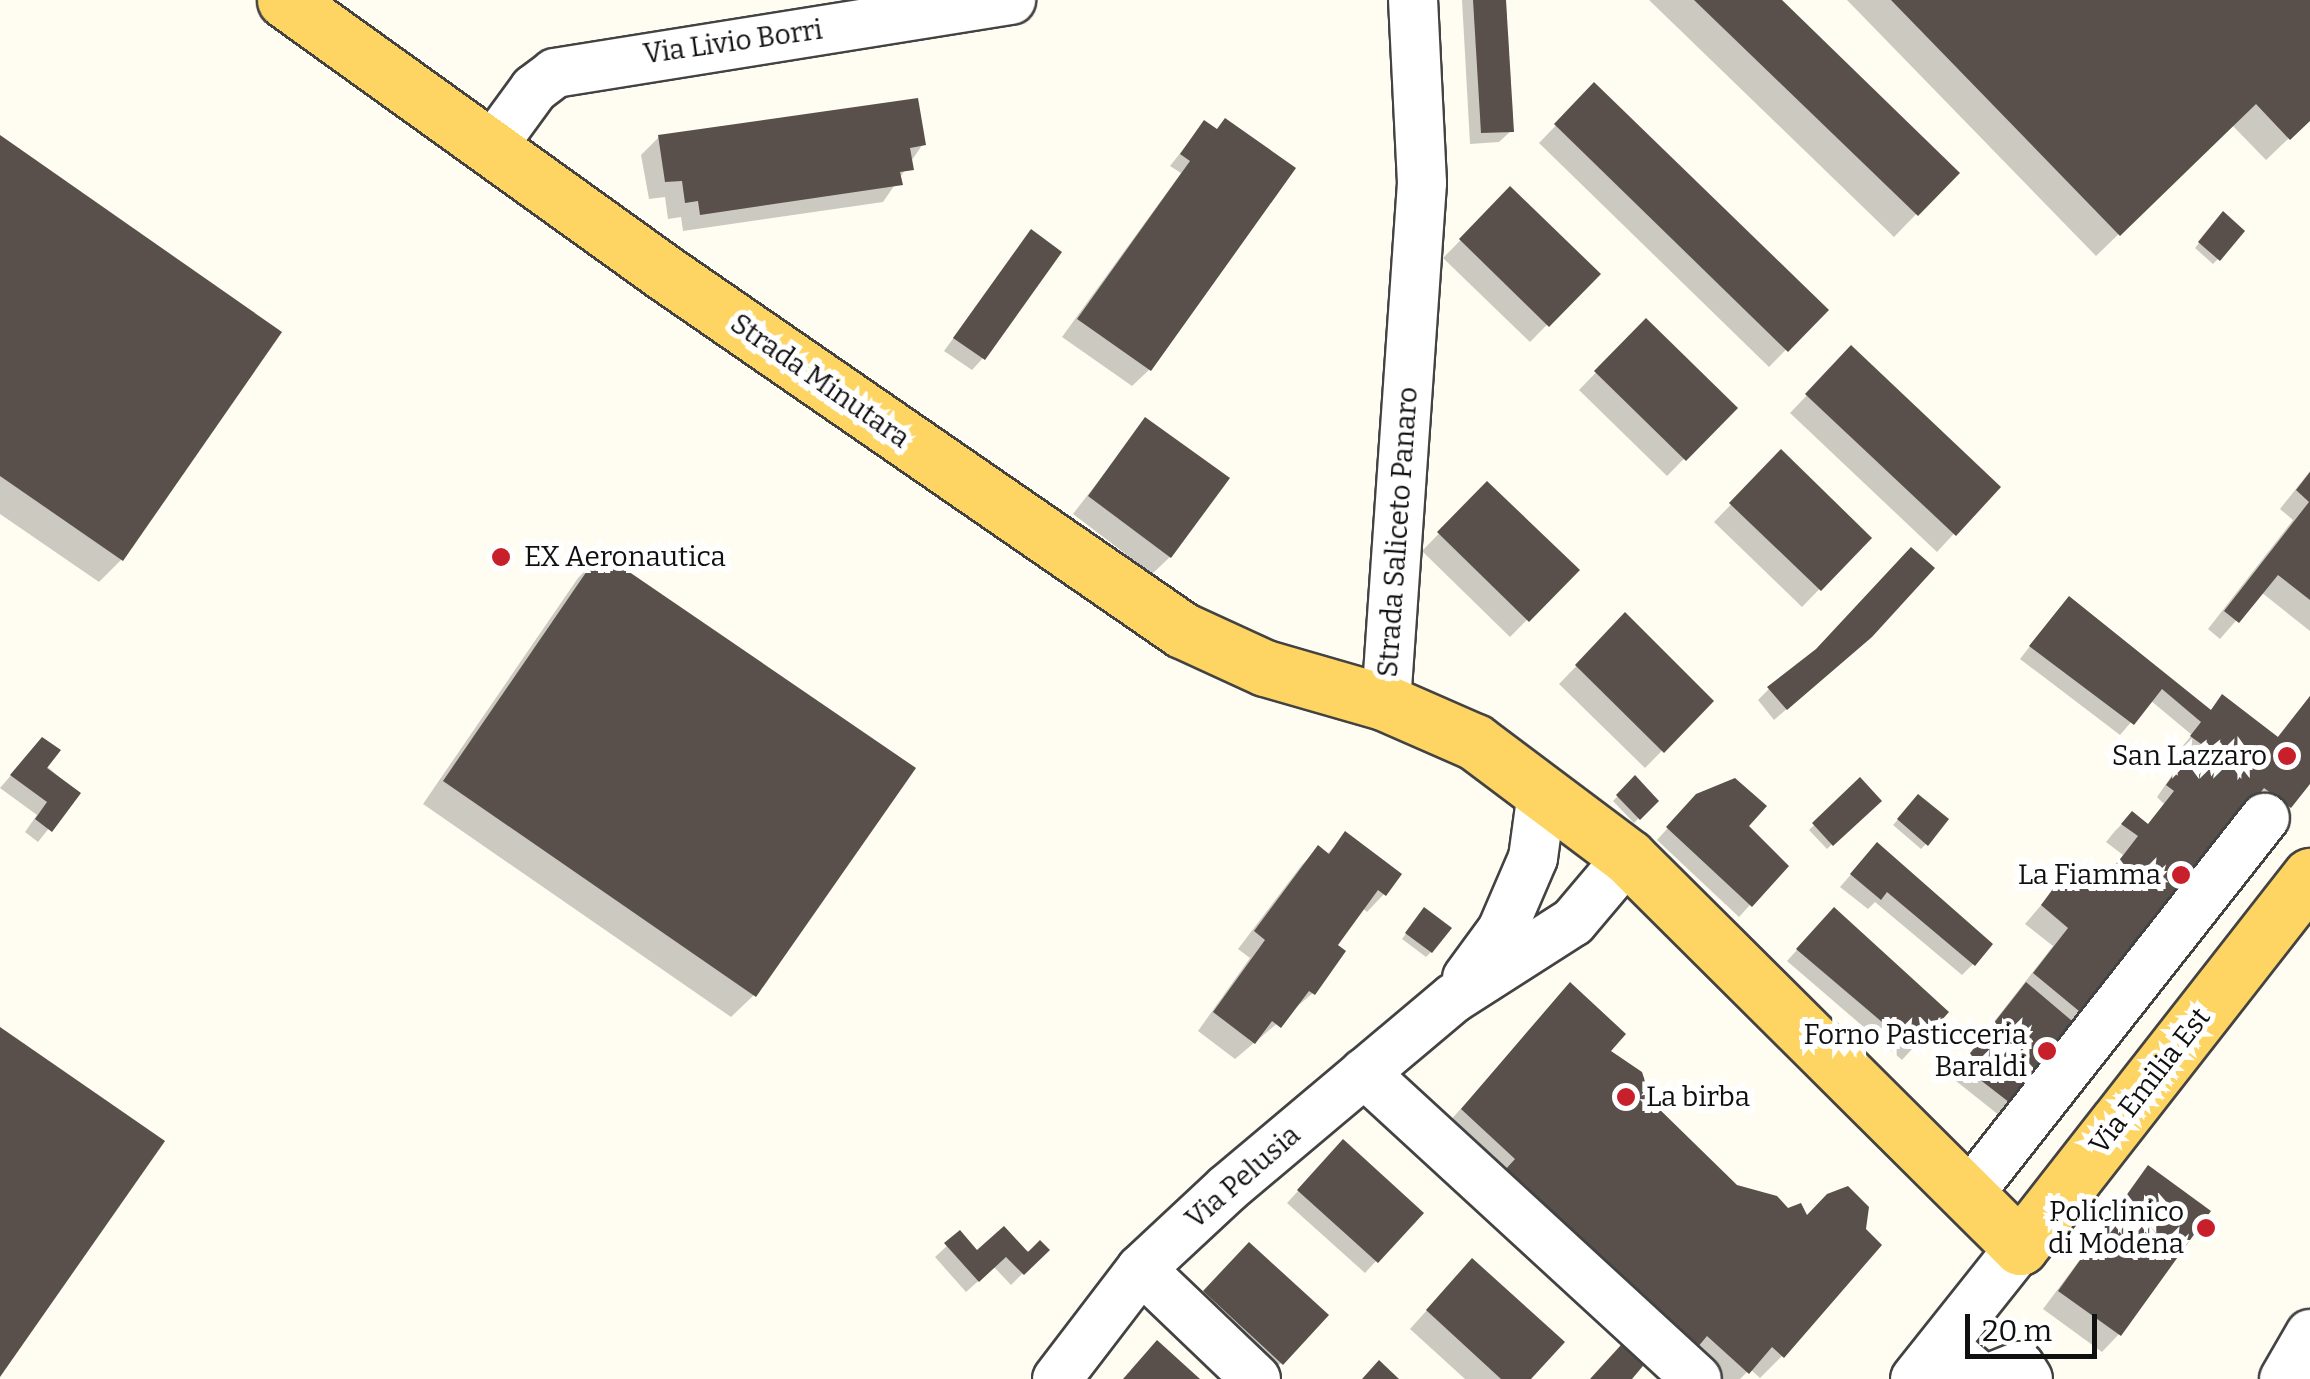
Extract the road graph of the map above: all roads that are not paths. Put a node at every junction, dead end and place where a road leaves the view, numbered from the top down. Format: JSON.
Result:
{"nodes":[{"id":1,"x":285,"y":0,"type":"edge"},
{"id":2,"x":1011,"y":0,"type":"edge"},
{"id":3,"x":1414,"y":0,"type":"edge"},
{"id":4,"x":799,"y":16,"type":"edge"},
{"id":5,"x":491,"y":148,"type":"junction"},
{"id":6,"x":1386,"y":702,"type":"junction"},
{"id":7,"x":1542,"y":792,"type":"junction"},
{"id":8,"x":2265,"y":818,"type":"dead end"},
{"id":9,"x":1628,"y":857,"type":"junction"},
{"id":10,"x":2310,"y":876,"type":"edge"},
{"id":11,"x":1454,"y":998,"type":"junction"},
{"id":12,"x":1364,"y":1072,"type":"junction"},
{"id":13,"x":1968,"y":1195,"type":"junction"},
{"id":14,"x":2020,"y":1247,"type":"junction"},
{"id":15,"x":1141,"y":1269,"type":"junction"},
{"id":16,"x":2310,"y":1334,"type":"edge"},
{"id":17,"x":1929,"y":1362,"type":"edge"},
{"id":18,"x":1057,"y":1379,"type":"edge"},
{"id":19,"x":1256,"y":1379,"type":"edge"},
{"id":20,"x":1697,"y":1379,"type":"edge"},
{"id":21,"x":1985,"y":1379,"type":"edge"},
{"id":22,"x":2028,"y":1379,"type":"edge"},
{"id":23,"x":2284,"y":1379,"type":"edge"}],
"edges":[{"from":1,"to":5,"type":"main road","name":"Strada Minutara"},
{"from":2,"to":4,"type":"street","name":"Via Livio Borri"},
{"from":3,"to":6,"type":"street","name":"Strada Saliceto Panaro"},
{"from":4,"to":5,"type":"street","name":"Via Livio Borri"},
{"from":5,"to":6,"type":"main road","name":"Strada Minutara"},
{"from":6,"to":7,"type":"main road","name":"Strada Saliceto Panaro"},
{"from":7,"to":9,"type":"main road","name":"Strada Saliceto Panaro"},
{"from":7,"to":11,"type":"street","name":"Via Pelusia"},
{"from":8,"to":13,"type":"street"},
{"from":9,"to":11,"type":"street","name":"Via Pelusia"},
{"from":9,"to":13,"type":"main road","name":"Strada Saliceto Panaro"},
{"from":10,"to":14,"type":"main road","name":"Via Emilia Est"},
{"from":11,"to":12,"type":"street","name":"Via Pelusia"},
{"from":12,"to":15,"type":"street","name":"Via Pelusia"},
{"from":12,"to":20,"type":"street"},
{"from":13,"to":14,"type":"main road","name":"Strada Saliceto Panaro"},
{"from":14,"to":17,"type":"street","name":"Via Emilia Est"},
{"from":15,"to":18,"type":"street","name":"Via Pelusia"},
{"from":15,"to":19,"type":"street"},
{"from":16,"to":23,"type":"street"},
{"from":17,"to":21,"type":"street"},
{"from":21,"to":22,"type":"street"}]}
